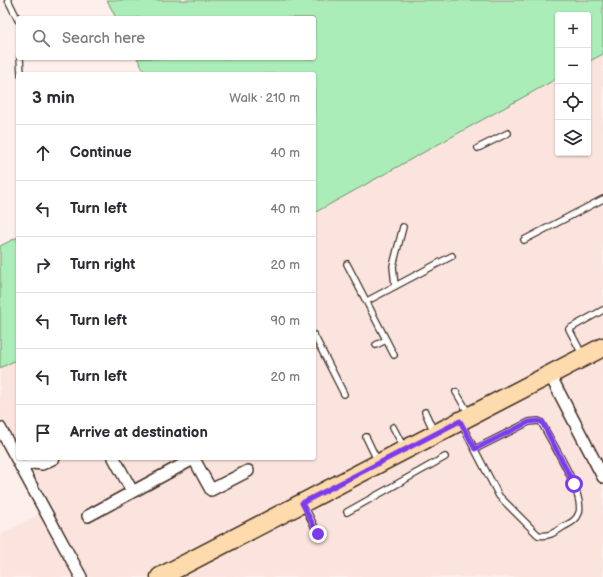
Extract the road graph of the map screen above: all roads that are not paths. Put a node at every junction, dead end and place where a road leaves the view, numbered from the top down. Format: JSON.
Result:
{"nodes":[{"id":1,"x":8,"y":0,"type":"edge"},
{"id":2,"x":16,"y":16,"type":"edge"},
{"id":3,"x":20,"y":60,"type":"edge"},
{"id":4,"x":21,"y":72,"type":"edge"},
{"id":5,"x":508,"y":133,"type":"dead end"},
{"id":6,"x":478,"y":148,"type":"dead end"},
{"id":7,"x":603,"y":199,"type":"edge"},
{"id":8,"x":403,"y":227,"type":"dead end"},
{"id":9,"x":524,"y":240,"type":"dead end"},
{"id":10,"x":452,"y":256,"type":"dead end"},
{"id":11,"x":347,"y":264,"type":"dead end"},
{"id":12,"x":395,"y":286,"type":"junction"},
{"id":13,"x":367,"y":301,"type":"junction"},
{"id":14,"x":603,"y":310,"type":"edge"},
{"id":15,"x":316,"y":340,"type":"edge"},
{"id":16,"x":386,"y":340,"type":"junction"},
{"id":17,"x":376,"y":345,"type":"dead end"},
{"id":18,"x":603,"y":347,"type":"edge"},
{"id":19,"x":394,"y":354,"type":"dead end"},
{"id":20,"x":584,"y":357,"type":"junction"},
{"id":21,"x":550,"y":375,"type":"junction"},
{"id":22,"x":456,"y":392,"type":"dead end"},
{"id":23,"x":344,"y":394,"type":"dead end"},
{"id":24,"x":425,"y":412,"type":"dead end"},
{"id":25,"x":465,"y":419,"type":"junction"},
{"id":26,"x":393,"y":427,"type":"dead end"},
{"id":27,"x":0,"y":428,"type":"edge"},
{"id":28,"x":436,"y":434,"type":"junction"},
{"id":29,"x":366,"y":437,"type":"dead end"},
{"id":30,"x":16,"y":447,"type":"edge"},
{"id":31,"x":475,"y":449,"type":"junction"},
{"id":32,"x":405,"y":450,"type":"junction"},
{"id":33,"x":445,"y":457,"type":"dead end"},
{"id":34,"x":50,"y":460,"type":"edge"},
{"id":35,"x":115,"y":460,"type":"edge"},
{"id":36,"x":190,"y":460,"type":"edge"},
{"id":37,"x":195,"y":460,"type":"edge"},
{"id":38,"x":29,"y":463,"type":"edge"},
{"id":39,"x":379,"y":464,"type":"junction"},
{"id":40,"x":248,"y":471,"type":"dead end"},
{"id":41,"x":603,"y":477,"type":"edge"},
{"id":42,"x":132,"y":491,"type":"junction"},
{"id":43,"x":302,"y":503,"type":"junction"},
{"id":44,"x":347,"y":512,"type":"dead end"},
{"id":45,"x":88,"y":516,"type":"dead end"},
{"id":46,"x":318,"y":534,"type":"dead end"},
{"id":47,"x":81,"y":577,"type":"edge"},
{"id":48,"x":160,"y":577,"type":"edge"}],
"edges":[{"from":1,"to":2,"type":"lane"},
{"from":3,"to":4,"type":"lane"},
{"from":5,"to":6,"type":"lane"},
{"from":7,"to":9,"type":"lane"},
{"from":8,"to":12,"type":"lane"},
{"from":10,"to":12,"type":"lane"},
{"from":11,"to":13,"type":"lane"},
{"from":12,"to":13,"type":"lane"},
{"from":13,"to":16,"type":"lane"},
{"from":14,"to":20,"type":"lane"},
{"from":15,"to":23,"type":"lane"},
{"from":16,"to":17,"type":"lane"},
{"from":16,"to":19,"type":"lane"},
{"from":18,"to":20,"type":"main road"},
{"from":20,"to":21,"type":"main road"},
{"from":21,"to":25,"type":"main road"},
{"from":21,"to":41,"type":"street"},
{"from":22,"to":25,"type":"lane"},
{"from":24,"to":28,"type":"lane"},
{"from":25,"to":28,"type":"main road"},
{"from":25,"to":31,"type":"lane"},
{"from":26,"to":32,"type":"lane"},
{"from":27,"to":30,"type":"street"},
{"from":28,"to":32,"type":"main road"},
{"from":29,"to":39,"type":"lane"},
{"from":31,"to":31,"type":"lane"},
{"from":32,"to":39,"type":"main road"},
{"from":33,"to":44,"type":"lane"},
{"from":34,"to":38,"type":"street"},
{"from":35,"to":42,"type":"street"},
{"from":36,"to":42,"type":"street"},
{"from":37,"to":40,"type":"street"},
{"from":38,"to":47,"type":"street"},
{"from":39,"to":43,"type":"main road"},
{"from":42,"to":45,"type":"street"},
{"from":43,"to":46,"type":"lane"},
{"from":43,"to":48,"type":"main road"}]}
